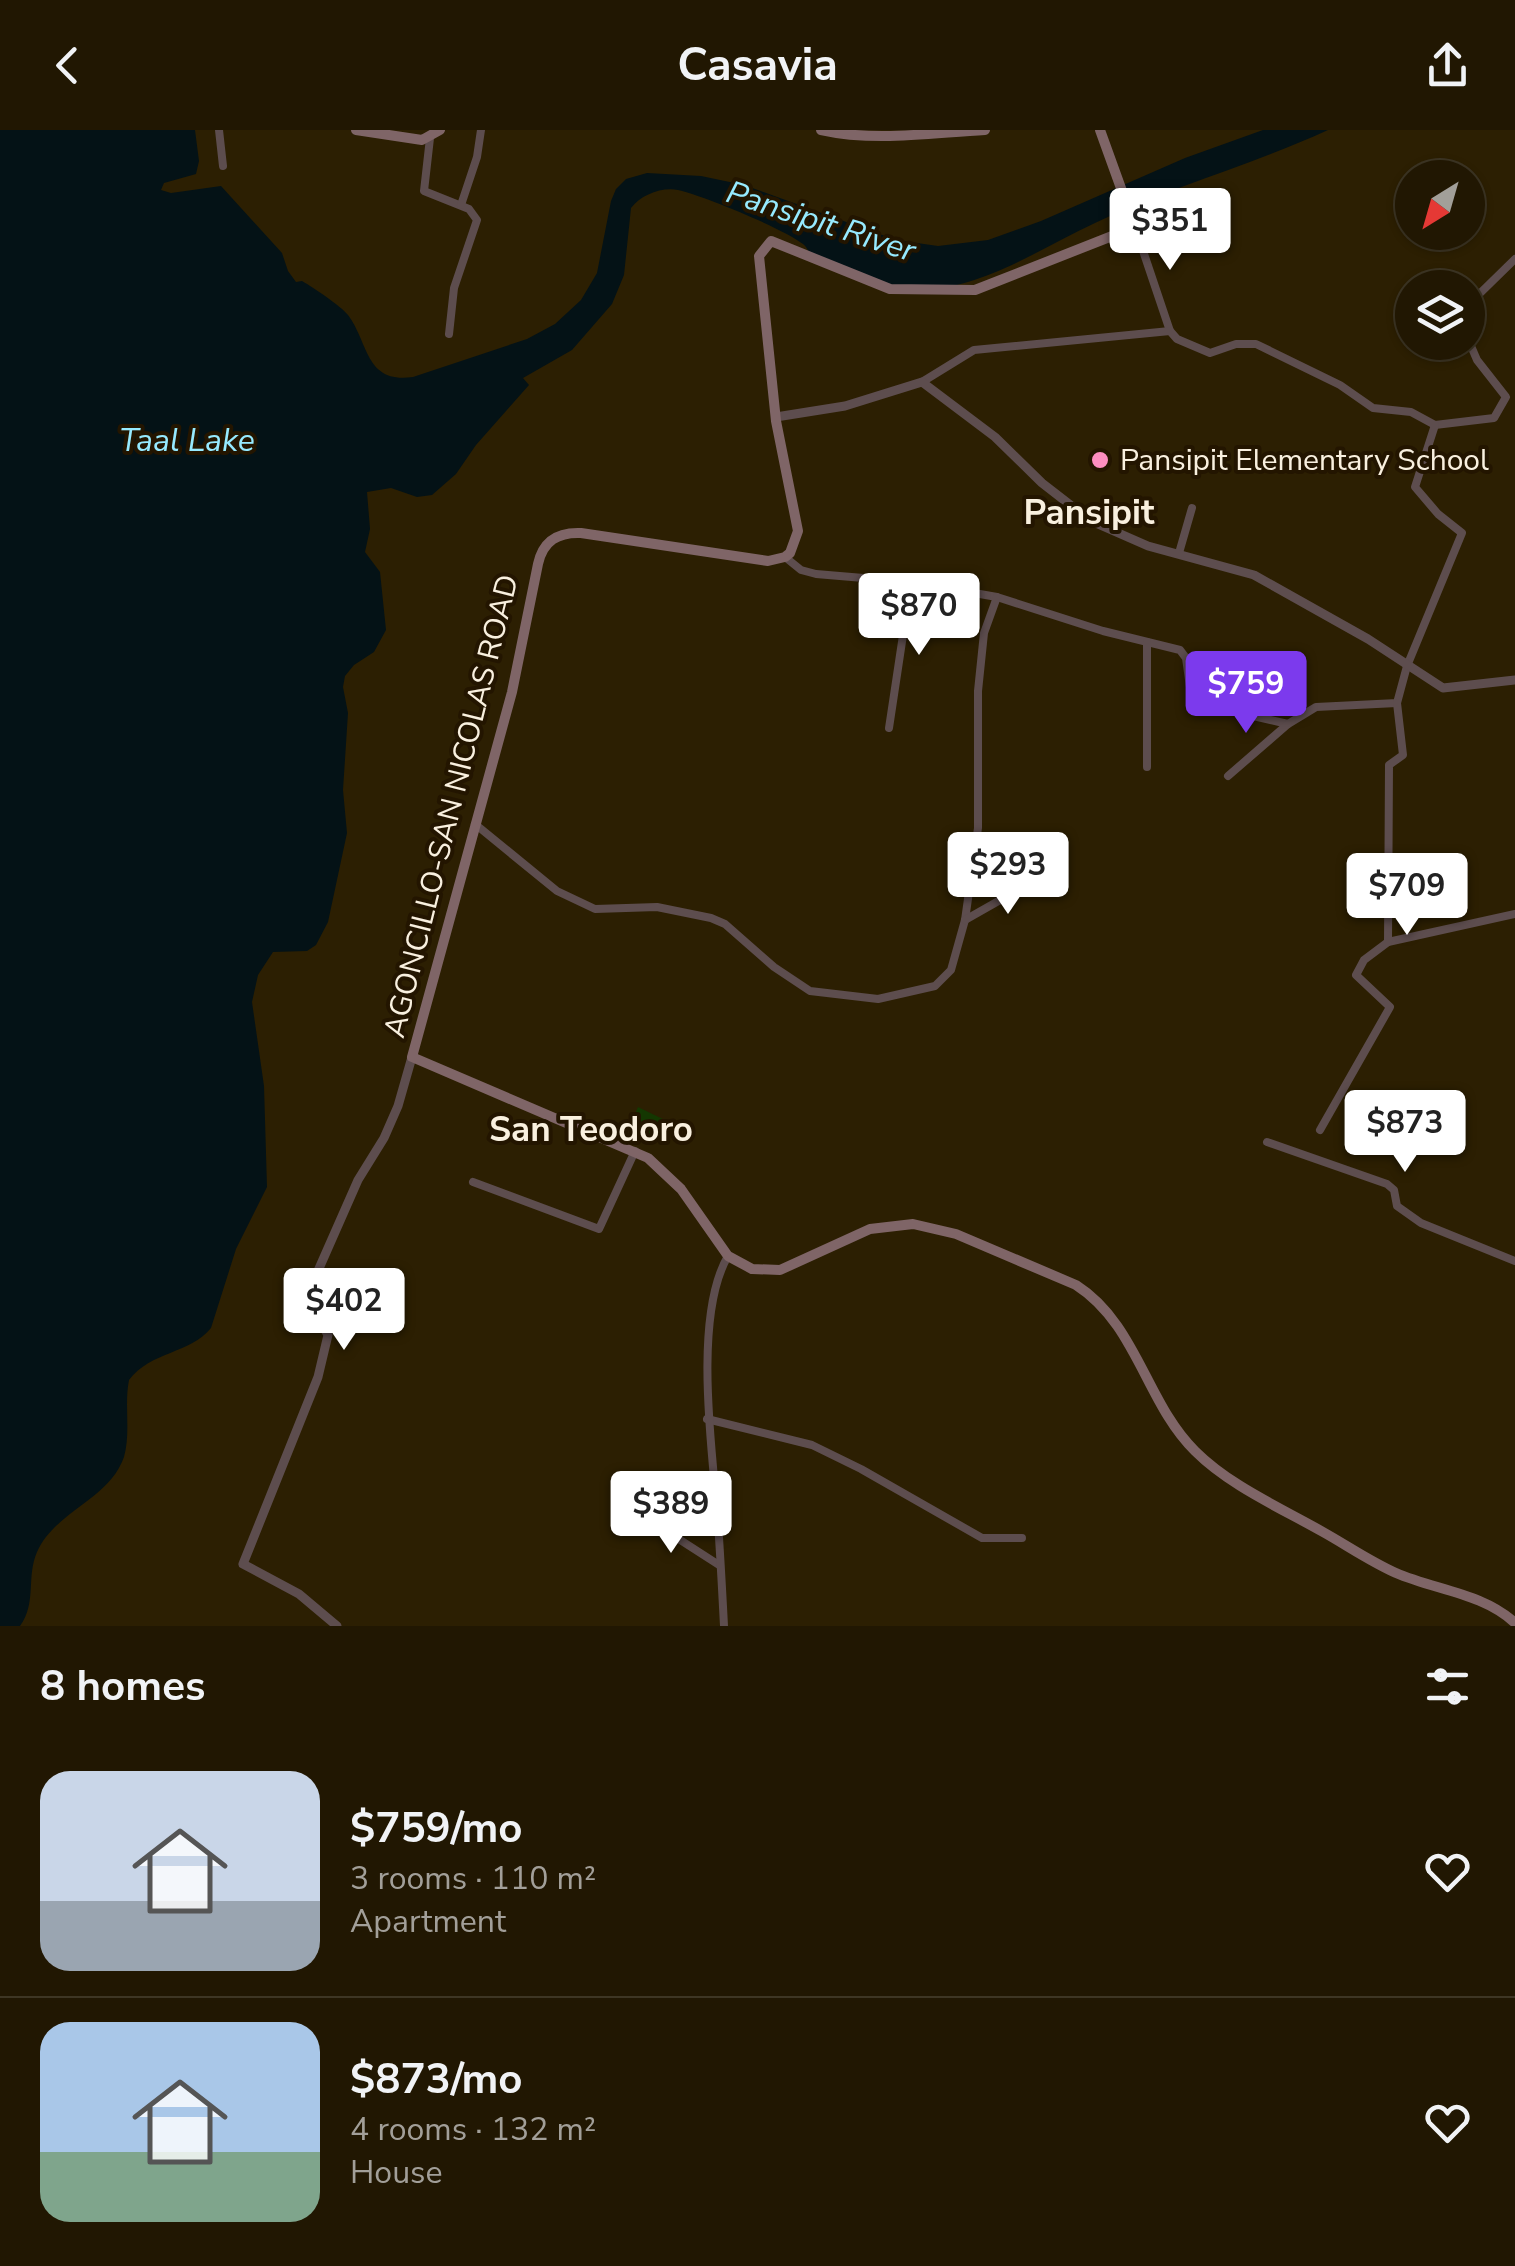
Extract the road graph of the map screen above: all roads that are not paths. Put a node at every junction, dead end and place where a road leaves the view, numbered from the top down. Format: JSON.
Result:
{"nodes":[{"id":1,"x":219,"y":130,"type":"edge"},
{"id":2,"x":356,"y":130,"type":"edge"},
{"id":3,"x":440,"y":130,"type":"edge"},
{"id":4,"x":481,"y":130,"type":"edge"},
{"id":5,"x":821,"y":130,"type":"edge"},
{"id":6,"x":984,"y":130,"type":"edge"},
{"id":7,"x":1100,"y":130,"type":"edge"},
{"id":8,"x":430,"y":138,"type":"junction"},
{"id":9,"x":223,"y":166,"type":"dead end"},
{"id":10,"x":462,"y":205,"type":"junction"},
{"id":11,"x":1135,"y":227,"type":"junction"},
{"id":12,"x":1515,"y":259,"type":"edge"},
{"id":13,"x":1485,"y":288,"type":"edge"},
{"id":14,"x":1170,"y":331,"type":"junction"},
{"id":15,"x":449,"y":334,"type":"dead end"},
{"id":16,"x":1477,"y":360,"type":"edge"},
{"id":17,"x":922,"y":382,"type":"junction"},
{"id":18,"x":776,"y":418,"type":"junction"},
{"id":19,"x":1435,"y":425,"type":"junction"},
{"id":20,"x":1192,"y":508,"type":"dead end"},
{"id":21,"x":1180,"y":553,"type":"junction"},
{"id":22,"x":785,"y":558,"type":"junction"},
{"id":23,"x":911,"y":582,"type":"junction"},
{"id":24,"x":996,"y":597,"type":"junction"},
{"id":25,"x":1147,"y":642,"type":"junction"},
{"id":26,"x":1408,"y":666,"type":"junction"},
{"id":27,"x":1515,"y":680,"type":"edge"},
{"id":28,"x":1396,"y":702,"type":"junction"},
{"id":29,"x":1288,"y":724,"type":"junction"},
{"id":30,"x":888,"y":728,"type":"dead end"},
{"id":31,"x":1147,"y":767,"type":"dead end"},
{"id":32,"x":1228,"y":776,"type":"dead end"},
{"id":33,"x":475,"y":824,"type":"junction"},
{"id":34,"x":1032,"y":882,"type":"dead end"},
{"id":35,"x":1515,"y":914,"type":"edge"},
{"id":36,"x":965,"y":920,"type":"junction"},
{"id":37,"x":1388,"y":942,"type":"junction"},
{"id":38,"x":412,"y":1056,"type":"junction"},
{"id":39,"x":1320,"y":1130,"type":"dead end"},
{"id":40,"x":1267,"y":1142,"type":"dead end"},
{"id":41,"x":635,"y":1151,"type":"junction"},
{"id":42,"x":472,"y":1182,"type":"dead end"},
{"id":43,"x":728,"y":1256,"type":"junction"},
{"id":44,"x":1515,"y":1261,"type":"edge"},
{"id":45,"x":707,"y":1419,"type":"junction"},
{"id":46,"x":644,"y":1516,"type":"dead end"},
{"id":47,"x":1022,"y":1538,"type":"dead end"},
{"id":48,"x":720,"y":1566,"type":"junction"},
{"id":49,"x":1515,"y":1623,"type":"edge"},
{"id":50,"x":336,"y":1626,"type":"edge"},
{"id":51,"x":724,"y":1626,"type":"edge"}],
"edges":[{"from":1,"to":9,"type":"street"},
{"from":2,"to":8,"type":"main road"},
{"from":3,"to":8,"type":"main road"},
{"from":4,"to":10,"type":"street"},
{"from":5,"to":6,"type":"main road"},
{"from":7,"to":11,"type":"main road"},
{"from":8,"to":10,"type":"street"},
{"from":10,"to":15,"type":"street"},
{"from":11,"to":14,"type":"street"},
{"from":11,"to":18,"type":"main road"},
{"from":12,"to":13,"type":"street"},
{"from":14,"to":17,"type":"street"},
{"from":14,"to":19,"type":"street"},
{"from":16,"to":19,"type":"street"},
{"from":17,"to":18,"type":"street"},
{"from":17,"to":21,"type":"street"},
{"from":18,"to":22,"type":"main road"},
{"from":19,"to":26,"type":"street"},
{"from":20,"to":21,"type":"street"},
{"from":21,"to":26,"type":"street"},
{"from":22,"to":23,"type":"street"},
{"from":22,"to":33,"type":"main road","name":"AGONCILLO-SAN NICOLAS ROAD"},
{"from":23,"to":24,"type":"street"},
{"from":23,"to":30,"type":"street"},
{"from":24,"to":25,"type":"street"},
{"from":24,"to":36,"type":"street"},
{"from":25,"to":29,"type":"street"},
{"from":25,"to":31,"type":"street"},
{"from":26,"to":27,"type":"street"},
{"from":26,"to":28,"type":"street"},
{"from":28,"to":29,"type":"street"},
{"from":28,"to":37,"type":"street"},
{"from":29,"to":32,"type":"street"},
{"from":33,"to":36,"type":"street"},
{"from":33,"to":38,"type":"main road","name":"AGONCILLO-SAN NICOLAS ROAD"},
{"from":34,"to":36,"type":"street"},
{"from":35,"to":37,"type":"street"},
{"from":37,"to":39,"type":"street"},
{"from":38,"to":41,"type":"main road","name":"AGONCILLO-SAN NICOLAS ROAD"},
{"from":38,"to":50,"type":"street"},
{"from":40,"to":44,"type":"street"},
{"from":41,"to":42,"type":"street"},
{"from":41,"to":43,"type":"main road","name":"AGONCILLO-SAN NICOLAS ROAD"},
{"from":43,"to":45,"type":"street"},
{"from":43,"to":49,"type":"main road"},
{"from":45,"to":47,"type":"street"},
{"from":45,"to":48,"type":"street"},
{"from":46,"to":48,"type":"street"},
{"from":48,"to":51,"type":"street"}]}
